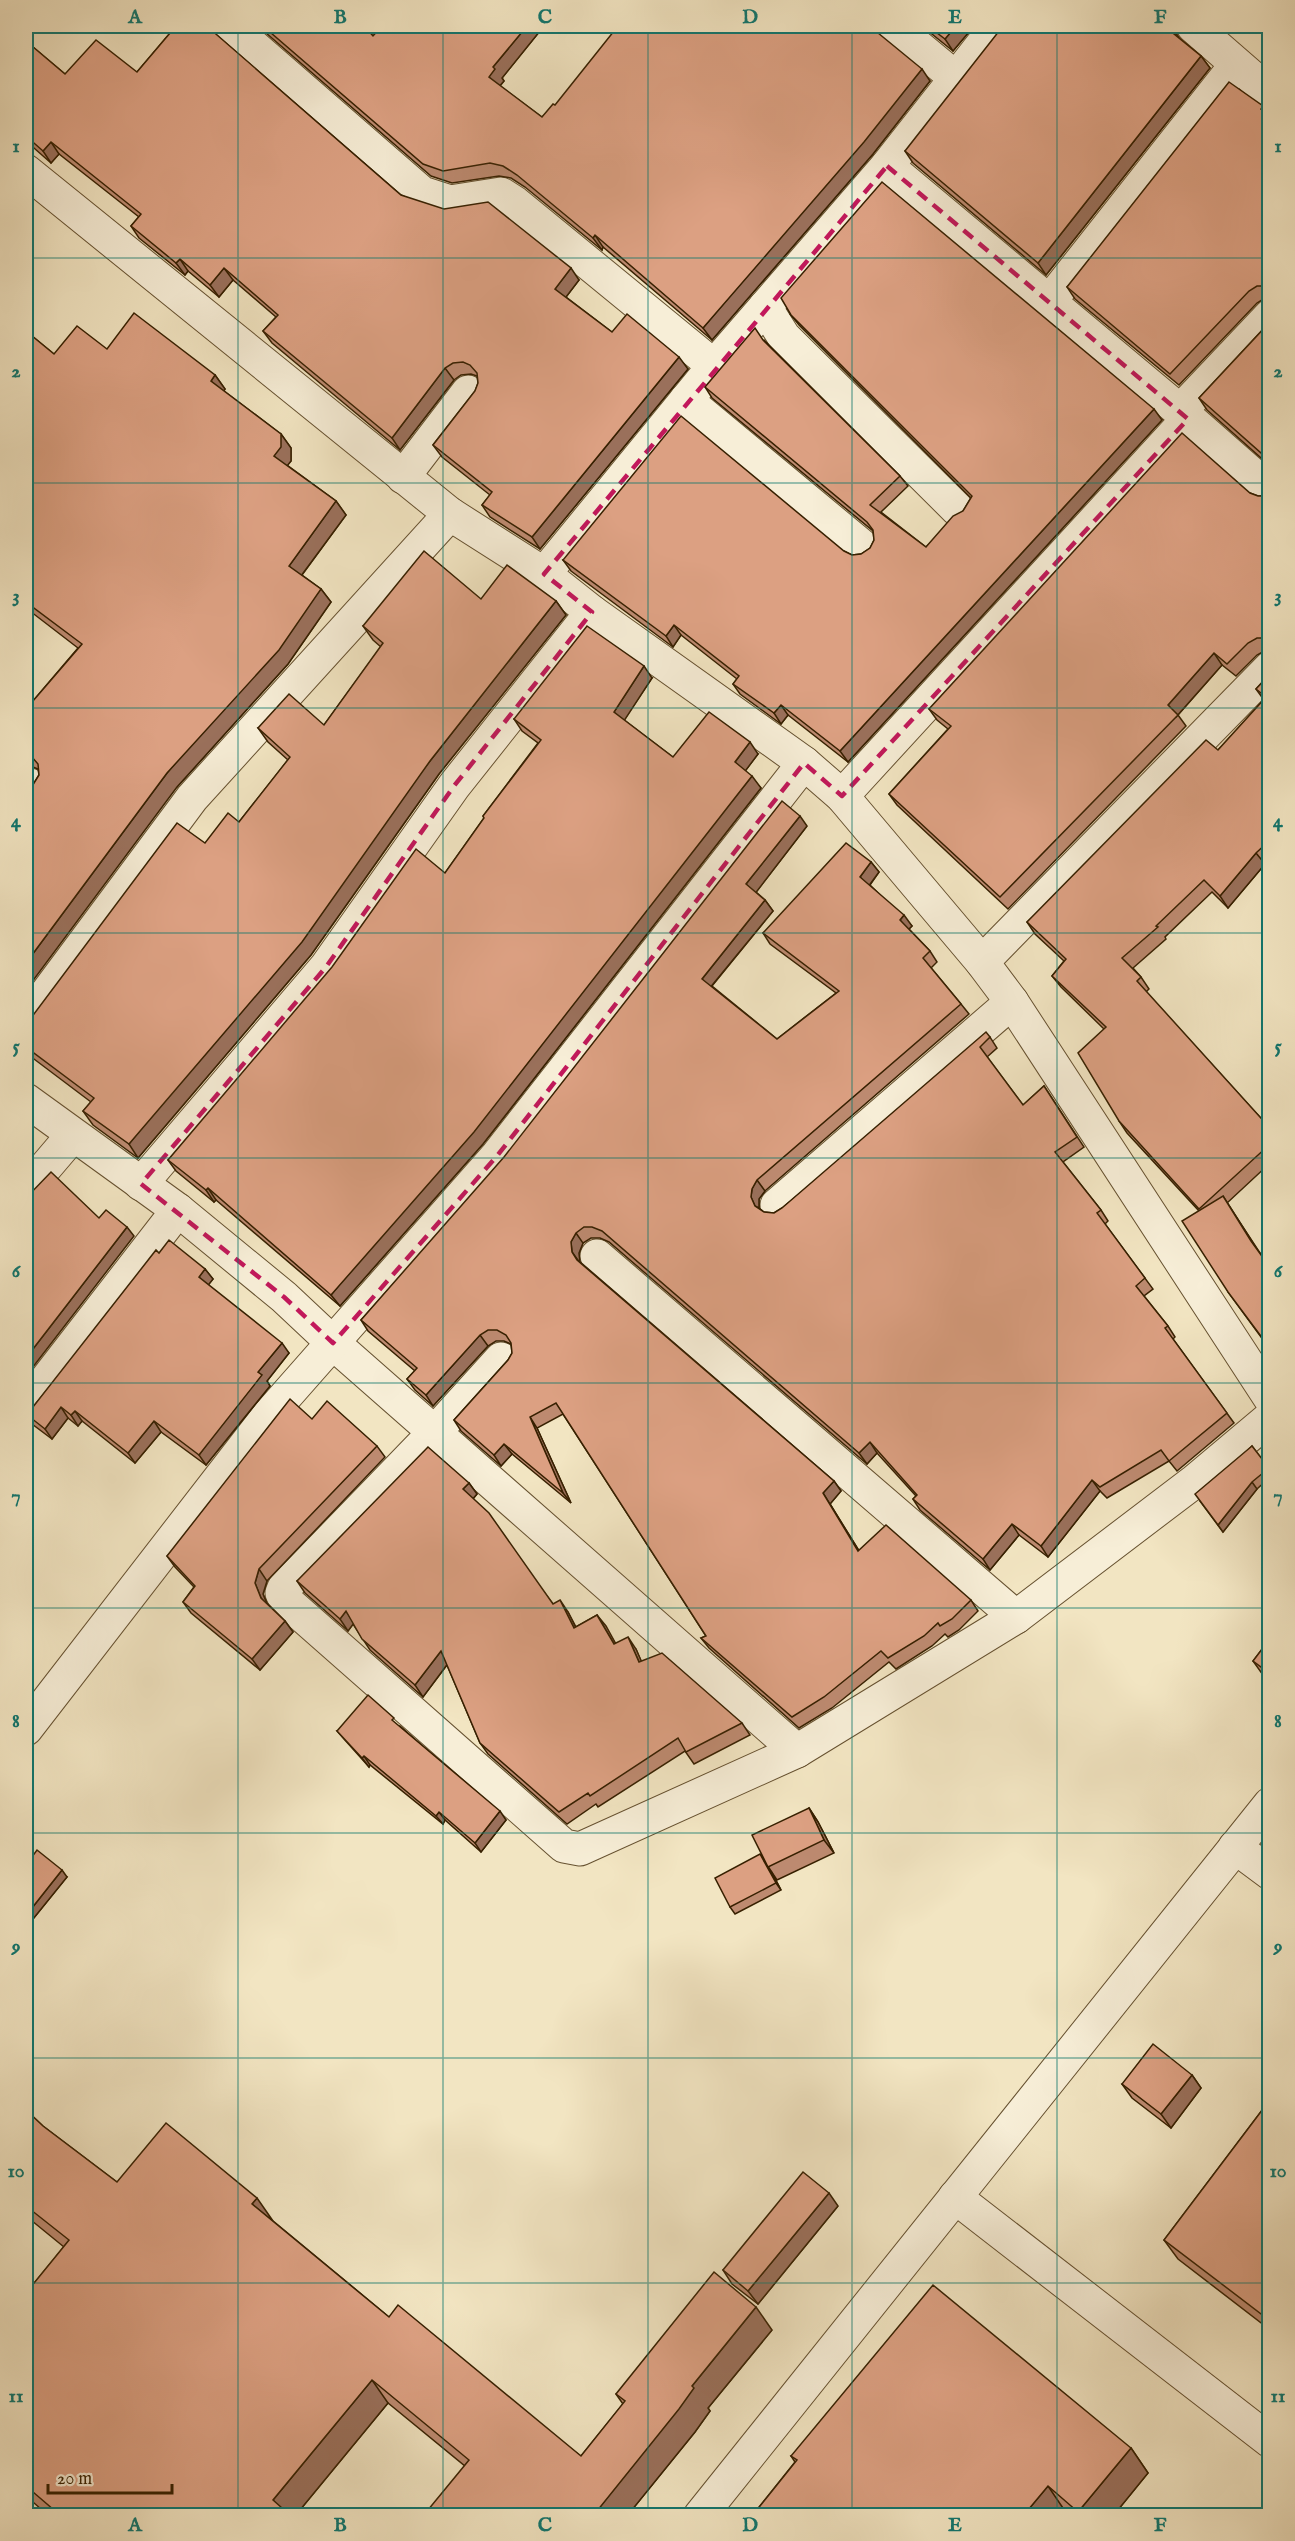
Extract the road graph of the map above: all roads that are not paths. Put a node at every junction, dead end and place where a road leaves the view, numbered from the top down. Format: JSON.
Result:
{"nodes":[{"id":1,"x":230,"y":26,"type":"edge"},
{"id":2,"x":893,"y":26,"type":"edge"},
{"id":3,"x":997,"y":26,"type":"edge"},
{"id":4,"x":1193,"y":26,"type":"edge"},
{"id":5,"x":1236,"y":64,"type":"junction"},
{"id":6,"x":957,"y":79,"type":"junction"},
{"id":7,"x":1269,"y":93,"type":"edge"},
{"id":8,"x":886,"y":166,"type":"junction"},
{"id":9,"x":26,"y":171,"type":"edge"},
{"id":10,"x":1049,"y":302,"type":"junction"},
{"id":11,"x":765,"y":307,"type":"junction"},
{"id":12,"x":1269,"y":315,"type":"edge"},
{"id":13,"x":714,"y":366,"type":"junction"},
{"id":14,"x":468,"y":392,"type":"dead end"},
{"id":15,"x":686,"y":400,"type":"junction"},
{"id":16,"x":1184,"y":415,"type":"junction"},
{"id":17,"x":403,"y":477,"type":"junction"},
{"id":18,"x":1269,"y":490,"type":"edge"},
{"id":19,"x":957,"y":509,"type":"dead end"},
{"id":20,"x":450,"y":514,"type":"junction"},
{"id":21,"x":862,"y":547,"type":"dead end"},
{"id":22,"x":544,"y":574,"type":"junction"},
{"id":23,"x":592,"y":612,"type":"junction"},
{"id":24,"x":1269,"y":668,"type":"edge"},
{"id":25,"x":804,"y":763,"type":"junction"},
{"id":26,"x":842,"y":796,"type":"junction"},
{"id":27,"x":982,"y":962,"type":"junction"},
{"id":28,"x":1012,"y":1002,"type":"junction"},
{"id":29,"x":26,"y":1021,"type":"edge"},
{"id":30,"x":26,"y":1100,"type":"edge"},
{"id":31,"x":72,"y":1136,"type":"junction"},
{"id":32,"x":141,"y":1184,"type":"junction"},
{"id":33,"x":26,"y":1190,"type":"edge"},
{"id":34,"x":777,"y":1205,"type":"dead end"},
{"id":35,"x":178,"y":1210,"type":"junction"},
{"id":36,"x":597,"y":1256,"type":"dead end"},
{"id":37,"x":333,"y":1343,"type":"junction"},
{"id":38,"x":501,"y":1359,"type":"dead end"},
{"id":39,"x":1269,"y":1398,"type":"edge"},
{"id":40,"x":26,"y":1406,"type":"edge"},
{"id":41,"x":1269,"y":1418,"type":"edge"},
{"id":42,"x":434,"y":1433,"type":"junction"},
{"id":43,"x":1016,"y":1617,"type":"junction"},
{"id":44,"x":26,"y":1729,"type":"edge"},
{"id":45,"x":797,"y":1750,"type":"junction"},
{"id":46,"x":1269,"y":1804,"type":"edge"},
{"id":47,"x":1235,"y":1847,"type":"junction"},
{"id":48,"x":1269,"y":1873,"type":"edge"},
{"id":49,"x":955,"y":2197,"type":"junction"},
{"id":50,"x":1269,"y":2441,"type":"edge"},
{"id":51,"x":700,"y":2516,"type":"edge"}],
"edges":[{"from":1,"to":13,"type":"street"},
{"from":2,"to":6,"type":"street"},
{"from":3,"to":6,"type":"street"},
{"from":4,"to":5,"type":"street"},
{"from":5,"to":7,"type":"street"},
{"from":5,"to":10,"type":"street"},
{"from":6,"to":8,"type":"street"},
{"from":8,"to":10,"type":"street"},
{"from":8,"to":11,"type":"street"},
{"from":9,"to":17,"type":"street"},
{"from":10,"to":16,"type":"street"},
{"from":11,"to":13,"type":"street"},
{"from":11,"to":19,"type":"street"},
{"from":12,"to":16,"type":"street"},
{"from":13,"to":15,"type":"street"},
{"from":14,"to":17,"type":"street"},
{"from":15,"to":21,"type":"street"},
{"from":15,"to":22,"type":"street"},
{"from":16,"to":18,"type":"street"},
{"from":16,"to":26,"type":"street"},
{"from":17,"to":20,"type":"street"},
{"from":20,"to":22,"type":"street"},
{"from":20,"to":29,"type":"street"},
{"from":22,"to":23,"type":"street"},
{"from":23,"to":25,"type":"street"},
{"from":23,"to":32,"type":"street"},
{"from":24,"to":27,"type":"street"},
{"from":25,"to":26,"type":"street"},
{"from":25,"to":37,"type":"street"},
{"from":26,"to":27,"type":"street"},
{"from":27,"to":28,"type":"street"},
{"from":28,"to":34,"type":"street"},
{"from":28,"to":39,"type":"street"},
{"from":30,"to":31,"type":"street"},
{"from":31,"to":32,"type":"street"},
{"from":31,"to":33,"type":"street"},
{"from":32,"to":35,"type":"street"},
{"from":35,"to":37,"type":"street"},
{"from":35,"to":40,"type":"street"},
{"from":36,"to":43,"type":"street"},
{"from":37,"to":42,"type":"street"},
{"from":37,"to":44,"type":"street"},
{"from":38,"to":42,"type":"street"},
{"from":41,"to":43,"type":"street"},
{"from":42,"to":45,"type":"street"},
{"from":42,"to":45,"type":"street"},
{"from":43,"to":45,"type":"street"},
{"from":46,"to":47,"type":"street"},
{"from":47,"to":48,"type":"street"},
{"from":47,"to":49,"type":"street"},
{"from":49,"to":50,"type":"street"},
{"from":49,"to":51,"type":"street"}]}
